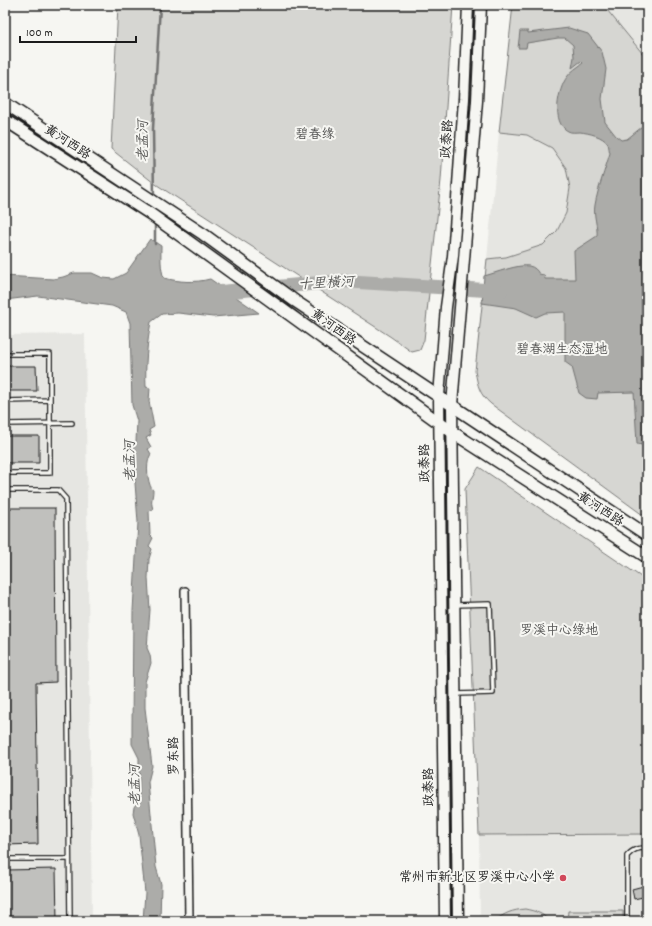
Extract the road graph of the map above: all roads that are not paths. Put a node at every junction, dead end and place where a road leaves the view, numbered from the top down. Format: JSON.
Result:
{"nodes":[{"id":1,"x":468,"y":5,"type":"edge"},
{"id":2,"x":482,"y":5,"type":"edge"},
{"id":3,"x":5,"y":103,"type":"edge"},
{"id":4,"x":5,"y":120,"type":"edge"},
{"id":5,"x":5,"y":354,"type":"edge"},
{"id":6,"x":439,"y":396,"type":"junction"},
{"id":7,"x":50,"y":400,"type":"junction"},
{"id":8,"x":5,"y":401,"type":"edge"},
{"id":9,"x":452,"y":404,"type":"junction"},
{"id":10,"x":438,"y":422,"type":"junction"},
{"id":11,"x":50,"y":423,"type":"junction"},
{"id":12,"x":72,"y":423,"type":"dead end"},
{"id":13,"x":5,"y":424,"type":"edge"},
{"id":14,"x":452,"y":432,"type":"junction"},
{"id":15,"x":5,"y":473,"type":"edge"},
{"id":16,"x":5,"y":490,"type":"edge"},
{"id":17,"x":647,"y":535,"type":"edge"},
{"id":18,"x":647,"y":557,"type":"edge"},
{"id":19,"x":185,"y":591,"type":"dead end"},
{"id":20,"x":454,"y":605,"type":"junction"},
{"id":21,"x":455,"y":694,"type":"junction"},
{"id":22,"x":647,"y":848,"type":"edge"},
{"id":23,"x":5,"y":859,"type":"edge"},
{"id":24,"x":69,"y":859,"type":"junction"},
{"id":25,"x":70,"y":921,"type":"edge"},
{"id":26,"x":189,"y":921,"type":"edge"},
{"id":27,"x":445,"y":921,"type":"edge"},
{"id":28,"x":458,"y":921,"type":"edge"},
{"id":29,"x":627,"y":921,"type":"edge"}],
"edges":[{"from":1,"to":6,"type":"main road","name":"政泰路"},
{"from":2,"to":9,"type":"main road","name":"政泰路"},
{"from":3,"to":6,"type":"main road","name":"黄河西路"},
{"from":4,"to":10,"type":"main road","name":"黄河西路"},
{"from":5,"to":7,"type":"lane"},
{"from":6,"to":9,"type":"main road","name":"黄河西路"},
{"from":6,"to":10,"type":"main road","name":"政泰路"},
{"from":7,"to":8,"type":"lane"},
{"from":7,"to":11,"type":"lane"},
{"from":9,"to":14,"type":"main road","name":"政泰路"},
{"from":9,"to":17,"type":"main road","name":"黄河西路"},
{"from":10,"to":14,"type":"main road","name":"黄河西路"},
{"from":10,"to":27,"type":"main road","name":"政泰路"},
{"from":11,"to":12,"type":"lane"},
{"from":11,"to":13,"type":"lane"},
{"from":11,"to":15,"type":"lane"},
{"from":14,"to":18,"type":"main road","name":"黄河西路"},
{"from":14,"to":20,"type":"main road","name":"政泰路"},
{"from":16,"to":24,"type":"lane"},
{"from":19,"to":26,"type":"street","name":"罗东路"},
{"from":20,"to":21,"type":"main road","name":"政泰路"},
{"from":20,"to":21,"type":"lane"},
{"from":21,"to":28,"type":"main road","name":"政泰路"},
{"from":22,"to":29,"type":"lane"},
{"from":23,"to":24,"type":"lane"},
{"from":24,"to":25,"type":"lane"}]}
